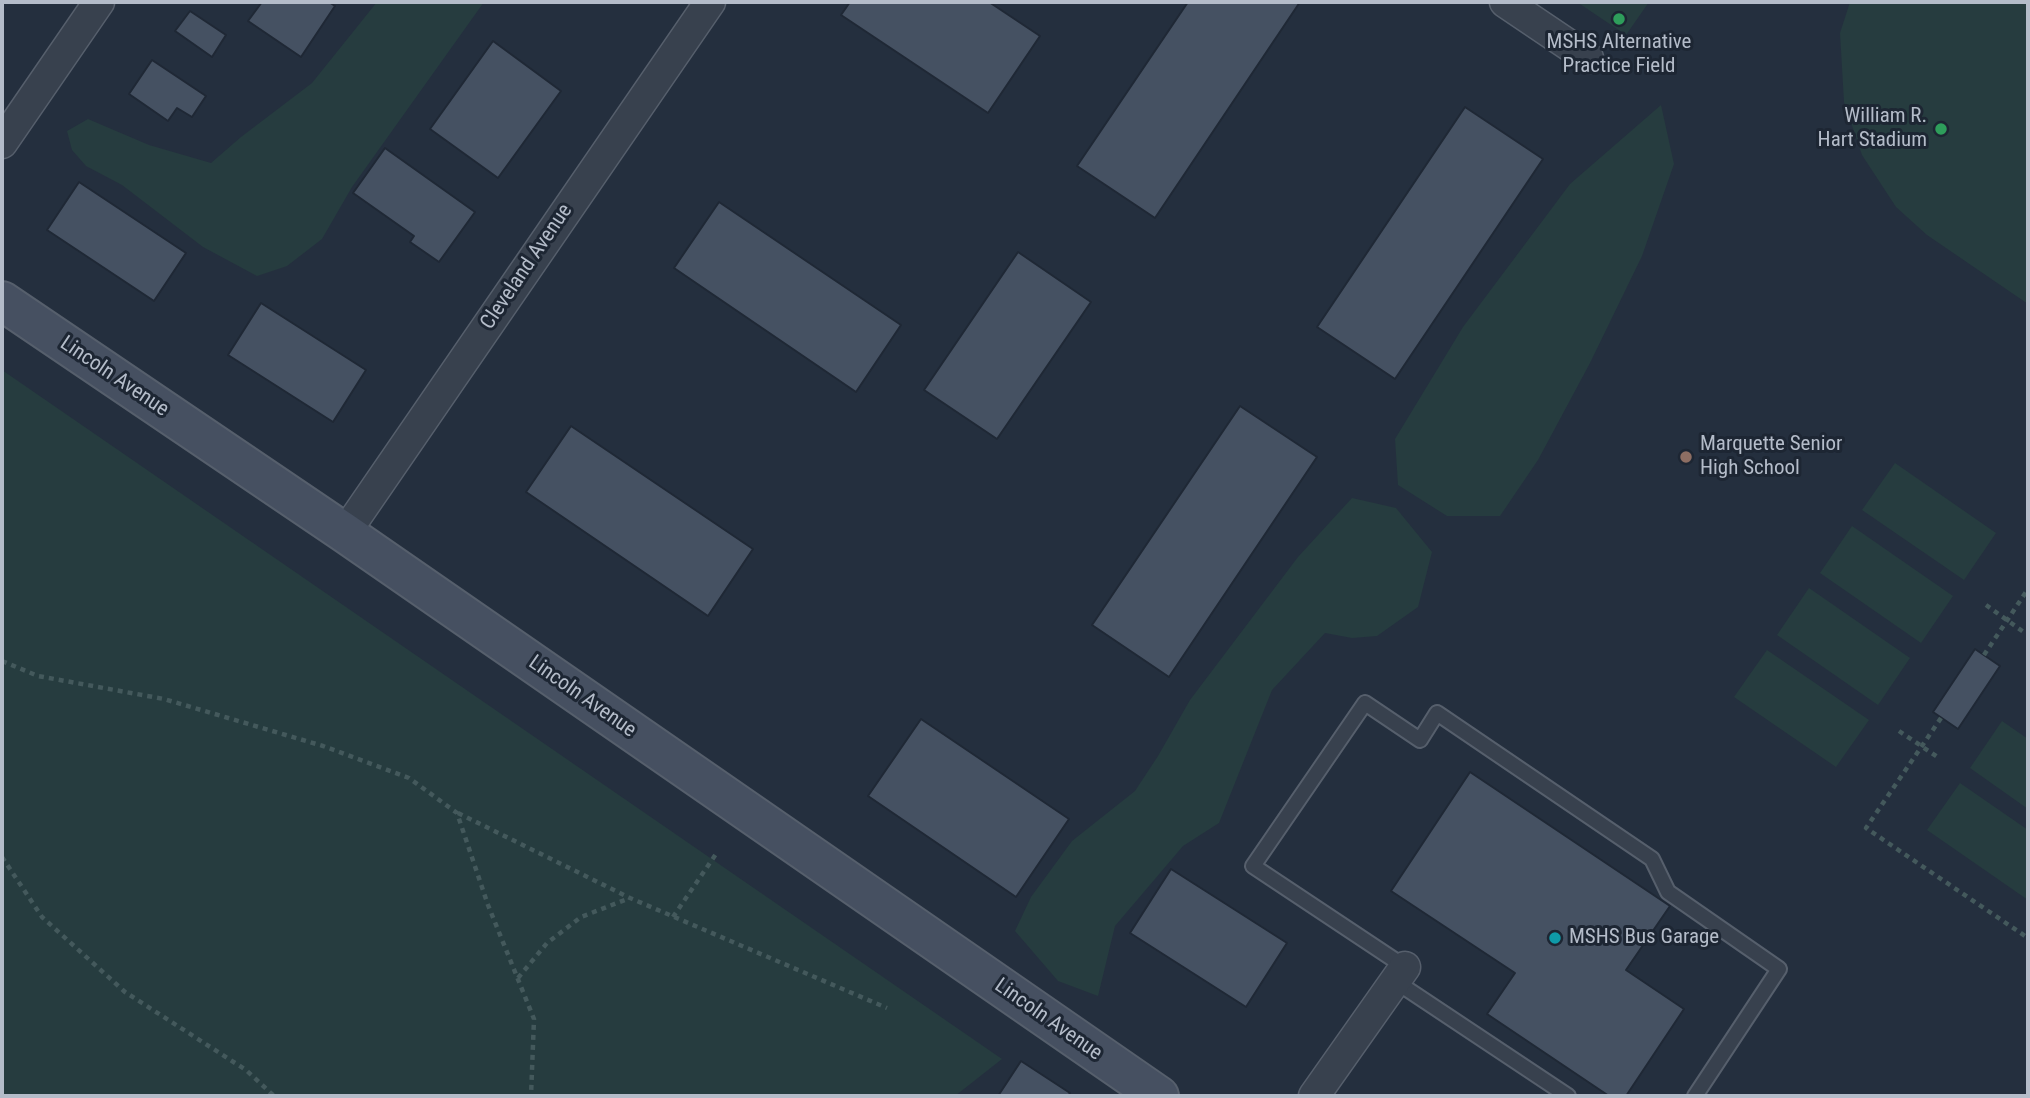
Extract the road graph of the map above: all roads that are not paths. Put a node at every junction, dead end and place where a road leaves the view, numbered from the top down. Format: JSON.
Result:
{"nodes":[{"id":1,"x":99,"y":2,"type":"edge"},
{"id":2,"x":710,"y":2,"type":"edge"},
{"id":3,"x":1504,"y":2,"type":"edge"},
{"id":4,"x":1588,"y":58,"type":"dead end"},
{"id":5,"x":2,"y":143,"type":"edge"},
{"id":6,"x":2,"y":301,"type":"edge"},
{"id":7,"x":345,"y":533,"type":"junction"},
{"id":8,"x":1400,"y":974,"type":"junction"},
{"id":9,"x":1159,"y":1096,"type":"edge"},
{"id":10,"x":1314,"y":1096,"type":"edge"},
{"id":11,"x":1568,"y":1096,"type":"edge"},
{"id":12,"x":1695,"y":1096,"type":"edge"}],
"edges":[{"from":1,"to":5,"type":"street"},
{"from":2,"to":7,"type":"street","name":"Cleveland Avenue"},
{"from":3,"to":4,"type":"street"},
{"from":6,"to":7,"type":"street","name":"Lincoln Avenue"},
{"from":7,"to":9,"type":"street","name":"Lincoln Avenue"},
{"from":8,"to":10,"type":"street"},
{"from":8,"to":11,"type":"lane"},
{"from":8,"to":12,"type":"lane"}]}
